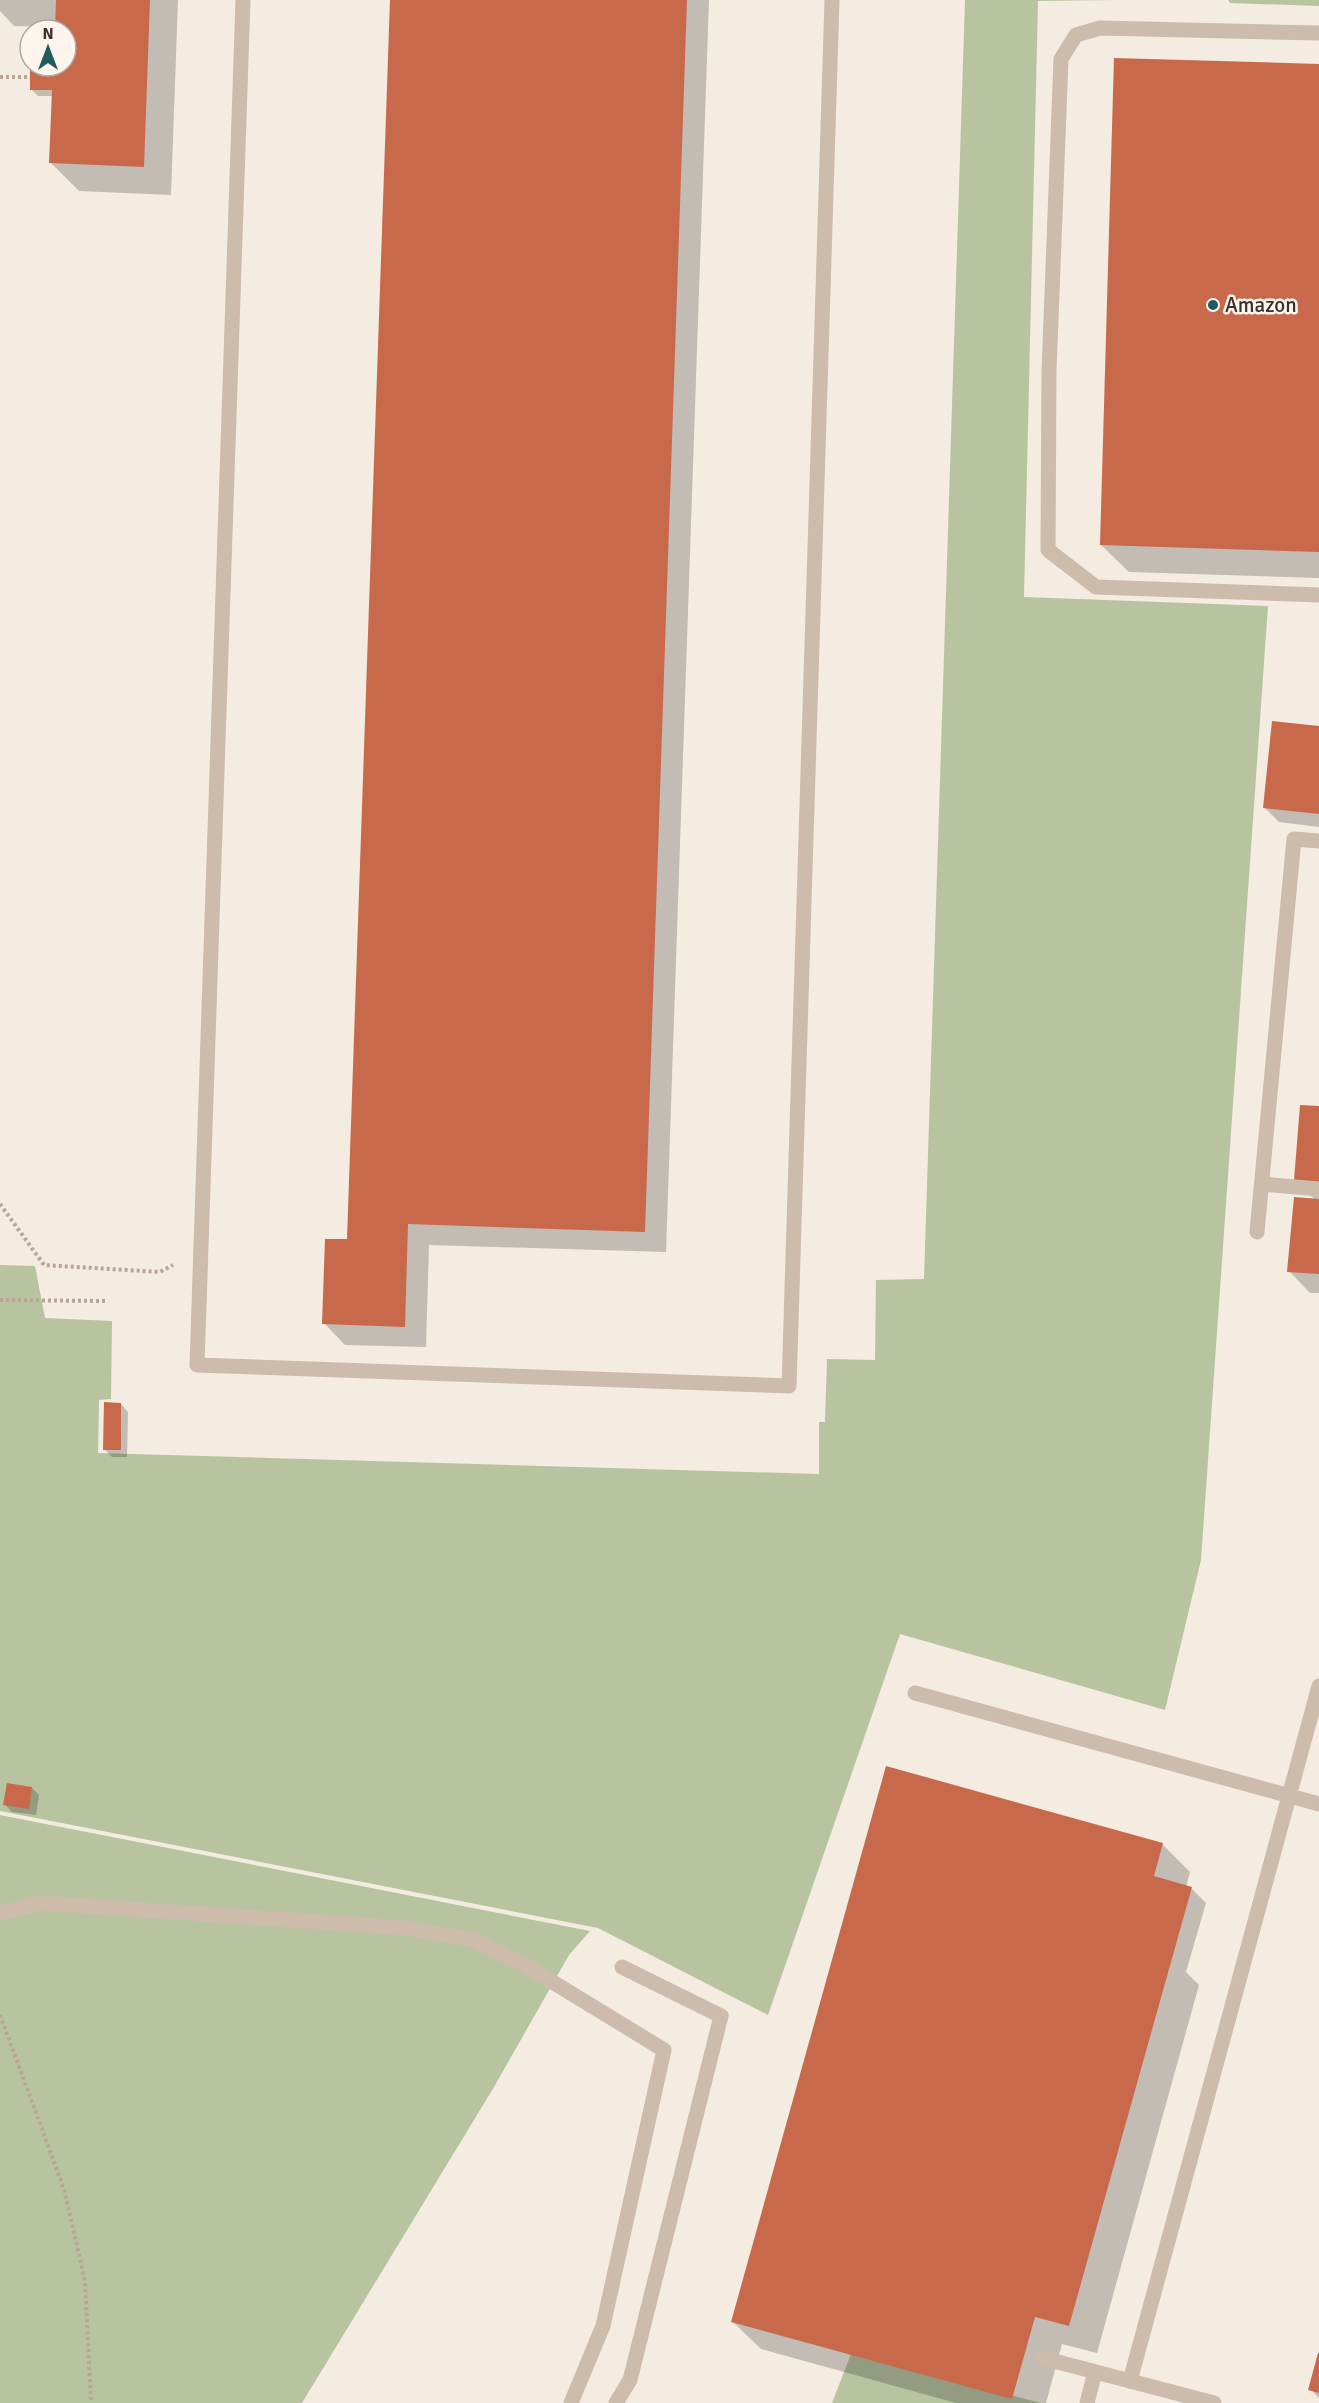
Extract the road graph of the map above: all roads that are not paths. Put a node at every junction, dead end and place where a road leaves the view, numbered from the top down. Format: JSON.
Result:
{"nodes":[{"id":1,"x":243,"y":0,"type":"edge"},
{"id":2,"x":832,"y":0,"type":"edge"},
{"id":3,"x":1319,"y":33,"type":"edge"},
{"id":4,"x":1319,"y":595,"type":"edge"},
{"id":5,"x":1319,"y":841,"type":"edge"},
{"id":6,"x":1262,"y":1184,"type":"junction"},
{"id":7,"x":1319,"y":1189,"type":"edge"},
{"id":8,"x":1257,"y":1232,"type":"dead end"},
{"id":9,"x":1319,"y":1686,"type":"edge"},
{"id":10,"x":915,"y":1693,"type":"dead end"},
{"id":11,"x":1290,"y":1796,"type":"junction"},
{"id":12,"x":1319,"y":1804,"type":"edge"},
{"id":13,"x":0,"y":1913,"type":"edge"},
{"id":14,"x":622,"y":1967,"type":"dead end"},
{"id":15,"x":1043,"y":2358,"type":"dead end"},
{"id":16,"x":1095,"y":2372,"type":"junction"},
{"id":17,"x":1130,"y":2381,"type":"junction"},
{"id":18,"x":571,"y":2403,"type":"edge"},
{"id":19,"x":616,"y":2403,"type":"edge"},
{"id":20,"x":1087,"y":2403,"type":"edge"},
{"id":21,"x":1214,"y":2403,"type":"edge"}],
"edges":[{"from":1,"to":2,"type":"lane"},
{"from":3,"to":4,"type":"lane"},
{"from":5,"to":6,"type":"lane"},
{"from":6,"to":7,"type":"lane"},
{"from":6,"to":8,"type":"lane"},
{"from":9,"to":11,"type":"lane"},
{"from":10,"to":11,"type":"lane"},
{"from":11,"to":12,"type":"lane"},
{"from":11,"to":17,"type":"lane"},
{"from":13,"to":18,"type":"lane"},
{"from":14,"to":19,"type":"lane"},
{"from":15,"to":16,"type":"lane"},
{"from":16,"to":17,"type":"lane"},
{"from":16,"to":20,"type":"lane"},
{"from":17,"to":21,"type":"lane"}]}
